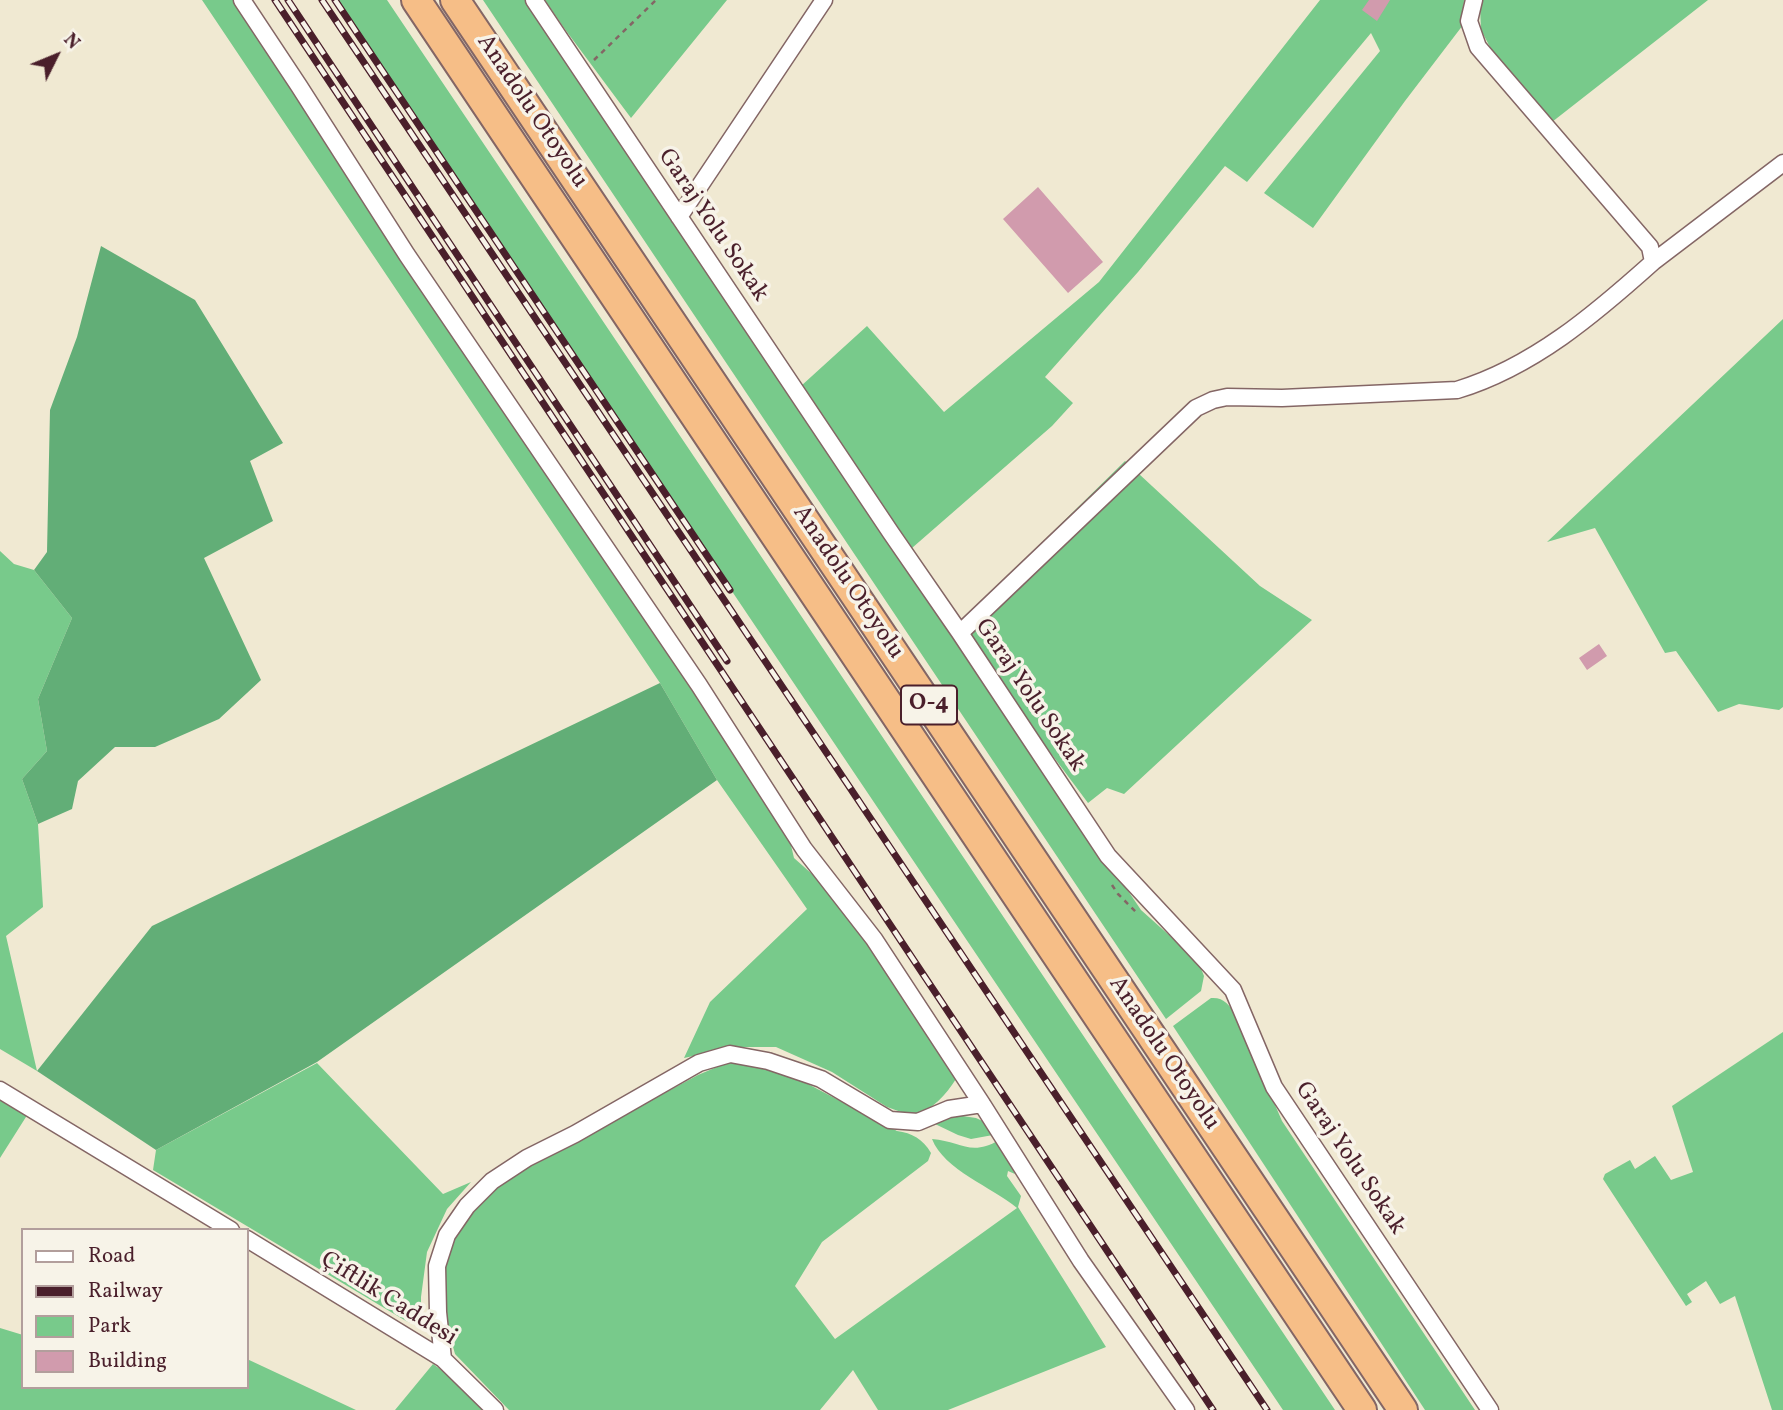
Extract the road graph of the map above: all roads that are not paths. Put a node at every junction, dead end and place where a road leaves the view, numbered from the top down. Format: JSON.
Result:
{"nodes":[{"id":1,"x":242,"y":0,"type":"edge"},
{"id":2,"x":416,"y":0,"type":"edge"},
{"id":3,"x":455,"y":0,"type":"edge"},
{"id":4,"x":534,"y":0,"type":"edge"},
{"id":5,"x":824,"y":0,"type":"edge"},
{"id":6,"x":1474,"y":0,"type":"edge"},
{"id":7,"x":1783,"y":163,"type":"edge"},
{"id":8,"x":679,"y":217,"type":"junction"},
{"id":9,"x":1653,"y":262,"type":"junction"},
{"id":10,"x":960,"y":633,"type":"junction"},
{"id":11,"x":0,"y":1090,"type":"edge"},
{"id":12,"x":982,"y":1104,"type":"junction"},
{"id":13,"x":229,"y":1228,"type":"edge"},
{"id":14,"x":248,"y":1240,"type":"edge"},
{"id":15,"x":443,"y":1359,"type":"junction"},
{"id":16,"x":495,"y":1410,"type":"edge"},
{"id":17,"x":1186,"y":1410,"type":"edge"},
{"id":18,"x":1362,"y":1410,"type":"edge"},
{"id":19,"x":1403,"y":1410,"type":"edge"},
{"id":20,"x":1490,"y":1410,"type":"edge"}],
"edges":[{"from":1,"to":12,"type":"street"},
{"from":2,"to":18,"type":"highway","name":"Anadolu Otoyolu","number":"O-4"},
{"from":3,"to":19,"type":"highway","name":"Anadolu Otoyolu","number":"O-4"},
{"from":4,"to":8,"type":"street","name":"Garaj Yolu Sokak"},
{"from":5,"to":8,"type":"street"},
{"from":6,"to":9,"type":"street"},
{"from":7,"to":9,"type":"street"},
{"from":8,"to":10,"type":"street","name":"Garaj Yolu Sokak"},
{"from":9,"to":10,"type":"street"},
{"from":10,"to":20,"type":"street","name":"Garaj Yolu Sokak"},
{"from":11,"to":13,"type":"street"},
{"from":12,"to":15,"type":"street"},
{"from":12,"to":17,"type":"street"},
{"from":14,"to":15,"type":"street","name":"Çiftlik Caddesi"},
{"from":15,"to":16,"type":"street","name":"Çiftlik Caddesi"}]}
